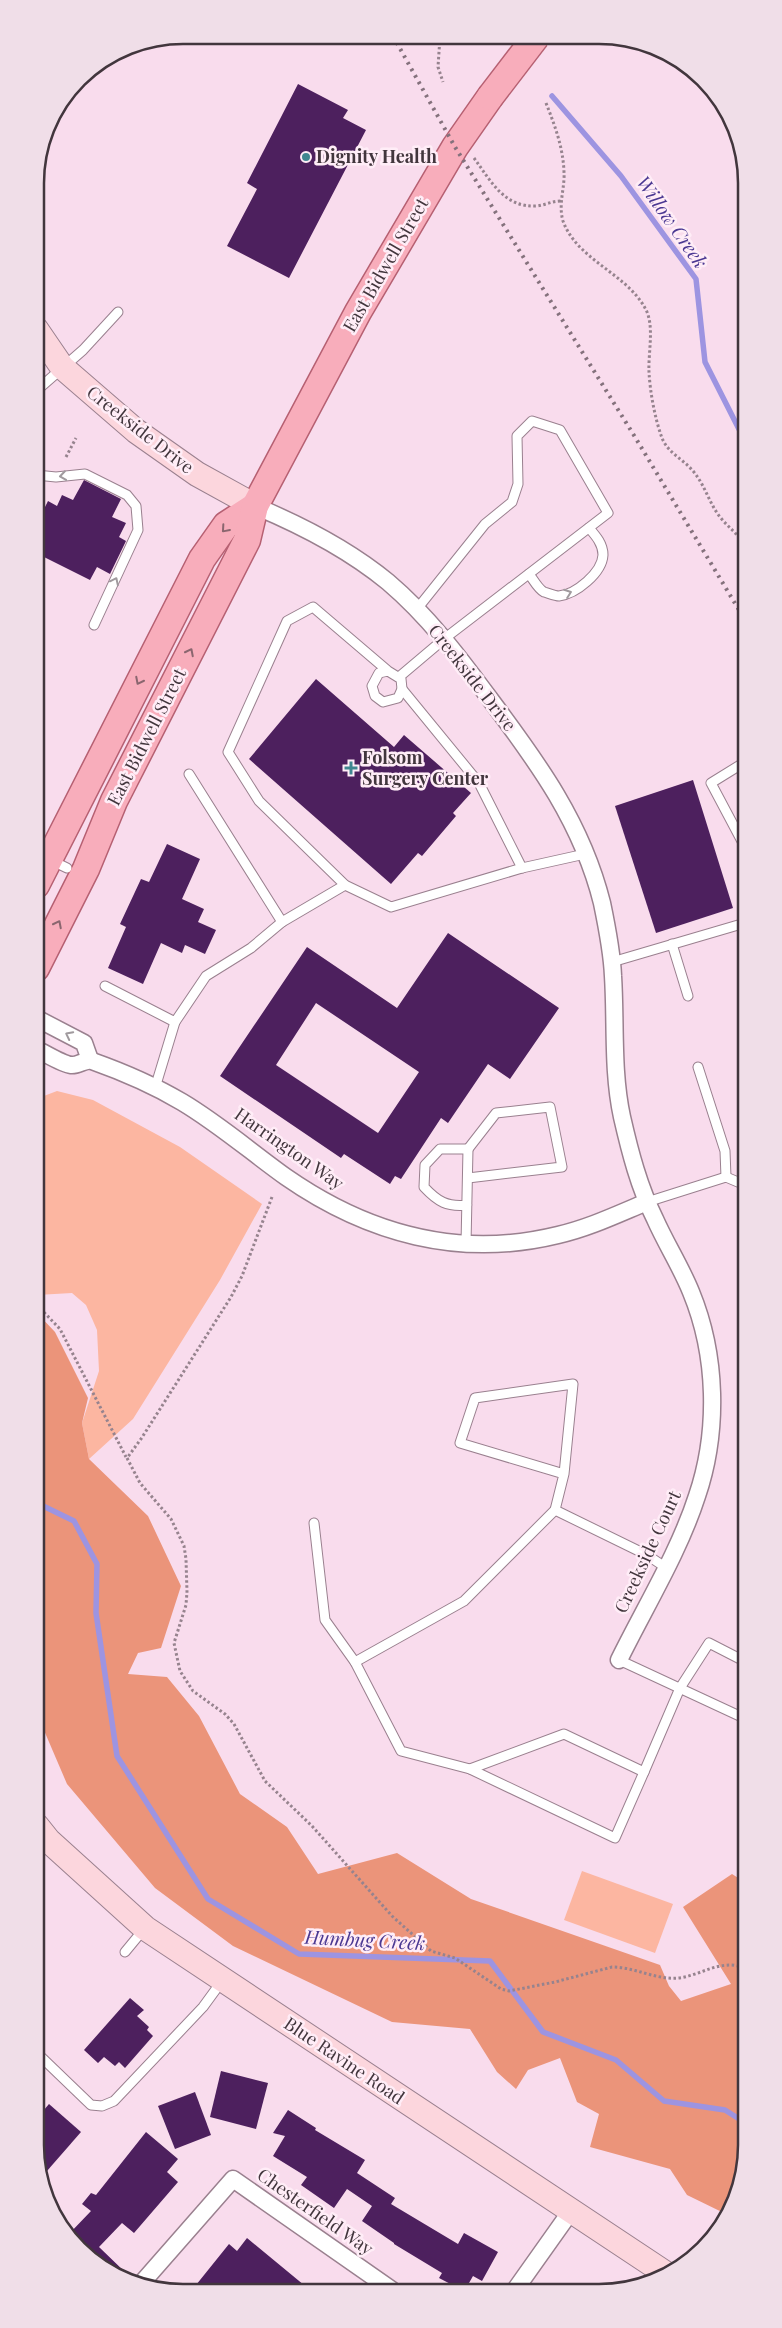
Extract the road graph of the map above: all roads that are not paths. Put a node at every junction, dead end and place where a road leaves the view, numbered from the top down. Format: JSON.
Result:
{"nodes":[{"id":1,"x":531,"y":44,"type":"edge"},
{"id":2,"x":118,"y":312,"type":"dead end"},
{"id":3,"x":44,"y":341,"type":"edge"},
{"id":4,"x":62,"y":367,"type":"junction"},
{"id":5,"x":44,"y":384,"type":"edge"},
{"id":6,"x":44,"y":476,"type":"edge"},
{"id":7,"x":255,"y":506,"type":"junction"},
{"id":8,"x":590,"y":528,"type":"junction"},
{"id":9,"x":529,"y":574,"type":"junction"},
{"id":10,"x":417,"y":609,"type":"junction"},
{"id":11,"x":94,"y":625,"type":"dead end"},
{"id":12,"x":444,"y":639,"type":"junction"},
{"id":13,"x":388,"y":671,"type":"junction"},
{"id":14,"x":399,"y":677,"type":"junction"},
{"id":15,"x":402,"y":689,"type":"junction"},
{"id":16,"x":738,"y":766,"type":"edge"},
{"id":17,"x":189,"y":774,"type":"dead end"},
{"id":18,"x":738,"y":833,"type":"edge"},
{"id":19,"x":585,"y":854,"type":"junction"},
{"id":20,"x":51,"y":860,"type":"edge"},
{"id":21,"x":522,"y":868,"type":"junction"},
{"id":22,"x":44,"y":872,"type":"edge"},
{"id":23,"x":345,"y":885,"type":"junction"},
{"id":24,"x":44,"y":893,"type":"edge"},
{"id":25,"x":282,"y":922,"type":"junction"},
{"id":26,"x":738,"y":925,"type":"edge"},
{"id":27,"x":672,"y":944,"type":"junction"},
{"id":28,"x":44,"y":952,"type":"edge"},
{"id":29,"x":612,"y":962,"type":"junction"},
{"id":30,"x":106,"y":986,"type":"dead end"},
{"id":31,"x":688,"y":996,"type":"dead end"},
{"id":32,"x":44,"y":1022,"type":"edge"},
{"id":33,"x":175,"y":1022,"type":"junction"},
{"id":34,"x":44,"y":1053,"type":"edge"},
{"id":35,"x":90,"y":1060,"type":"junction"},
{"id":36,"x":698,"y":1067,"type":"dead end"},
{"id":37,"x":155,"y":1088,"type":"junction"},
{"id":38,"x":468,"y":1149,"type":"junction"},
{"id":39,"x":726,"y":1177,"type":"junction"},
{"id":40,"x":468,"y":1178,"type":"junction"},
{"id":41,"x":738,"y":1182,"type":"edge"},
{"id":42,"x":647,"y":1202,"type":"junction"},
{"id":43,"x":467,"y":1205,"type":"junction"},
{"id":44,"x":466,"y":1244,"type":"junction"},
{"id":45,"x":564,"y":1474,"type":"junction"},
{"id":46,"x":555,"y":1510,"type":"junction"},
{"id":47,"x":314,"y":1523,"type":"dead end"},
{"id":48,"x":665,"y":1567,"type":"junction"},
{"id":49,"x":738,"y":1658,"type":"edge"},
{"id":50,"x":619,"y":1660,"type":"joint"},
{"id":51,"x":355,"y":1662,"type":"junction"},
{"id":52,"x":680,"y":1688,"type":"junction"},
{"id":53,"x":738,"y":1715,"type":"edge"},
{"id":54,"x":470,"y":1769,"type":"junction"},
{"id":55,"x":644,"y":1772,"type":"junction"},
{"id":56,"x":44,"y":1834,"type":"edge"},
{"id":57,"x":145,"y":1928,"type":"junction"},
{"id":58,"x":124,"y":1952,"type":"dead end"},
{"id":59,"x":222,"y":1980,"type":"junction"},
{"id":60,"x":44,"y":2060,"type":"edge"},
{"id":61,"x":570,"y":2211,"type":"junction"},
{"id":62,"x":661,"y":2270,"type":"edge"},
{"id":63,"x":145,"y":2279,"type":"edge"},
{"id":64,"x":383,"y":2284,"type":"edge"},
{"id":65,"x":519,"y":2284,"type":"edge"}],
"edges":[{"from":1,"to":7,"type":"main road","name":"East Bidwell Street","bridge":true},
{"from":2,"to":4,"type":"lane"},
{"from":3,"to":4,"type":"main road","name":"Creekside Drive"},
{"from":4,"to":5,"type":"lane"},
{"from":4,"to":7,"type":"main road","name":"Creekside Drive"},
{"from":11,"to":6,"type":"lane","one_way":true},
{"from":7,"to":10,"type":"street","name":"Creekside Drive"},
{"from":7,"to":20,"type":"main road","name":"East Bidwell Street","one_way":true},
{"from":28,"to":7,"type":"main road","name":"East Bidwell Street","one_way":true},
{"from":8,"to":9,"type":"lane"},
{"from":9,"to":8,"type":"lane","one_way":true},
{"from":8,"to":10,"type":"lane"},
{"from":9,"to":12,"type":"lane"},
{"from":10,"to":12,"type":"street","name":"Creekside Drive"},
{"from":12,"to":14,"type":"lane"},
{"from":12,"to":19,"type":"street","name":"Creekside Drive"},
{"from":13,"to":14,"type":"lane"},
{"from":13,"to":15,"type":"lane"},
{"from":13,"to":23,"type":"lane"},
{"from":14,"to":15,"type":"lane"},
{"from":15,"to":21,"type":"lane"},
{"from":16,"to":18,"type":"lane"},
{"from":17,"to":25,"type":"lane"},
{"from":19,"to":21,"type":"lane"},
{"from":19,"to":29,"type":"street","name":"Creekside Drive"},
{"from":20,"to":22,"type":"main road"},
{"from":20,"to":24,"type":"main road"},
{"from":21,"to":23,"type":"lane"},
{"from":23,"to":25,"type":"lane"},
{"from":25,"to":33,"type":"lane"},
{"from":26,"to":27,"type":"lane"},
{"from":27,"to":29,"type":"lane"},
{"from":27,"to":31,"type":"lane"},
{"from":29,"to":42,"type":"street","name":"Creekside Drive"},
{"from":30,"to":33,"type":"lane"},
{"from":35,"to":32,"type":"street","one_way":true},
{"from":33,"to":37,"type":"lane"},
{"from":34,"to":35,"type":"street","name":"Harrington Way"},
{"from":35,"to":37,"type":"street","name":"Harrington Way"},
{"from":36,"to":39,"type":"lane"},
{"from":37,"to":44,"type":"street","name":"Harrington Way"},
{"from":38,"to":40,"type":"lane"},
{"from":38,"to":40,"type":"lane"},
{"from":38,"to":43,"type":"lane"},
{"from":39,"to":41,"type":"lane"},
{"from":39,"to":42,"type":"lane"},
{"from":40,"to":43,"type":"lane"},
{"from":42,"to":44,"type":"street","name":"Harrington Way"},
{"from":42,"to":48,"type":"street","name":"Creekside Court"},
{"from":43,"to":44,"type":"lane"},
{"from":45,"to":45,"type":"lane"},
{"from":45,"to":46,"type":"lane"},
{"from":46,"to":48,"type":"lane"},
{"from":46,"to":51,"type":"lane"},
{"from":47,"to":51,"type":"lane"},
{"from":48,"to":50,"type":"street","name":"Creekside Court"},
{"from":49,"to":52,"type":"lane"},
{"from":50,"to":52,"type":"lane"},
{"from":51,"to":54,"type":"lane"},
{"from":52,"to":53,"type":"lane"},
{"from":52,"to":55,"type":"lane"},
{"from":54,"to":55,"type":"lane"},
{"from":54,"to":55,"type":"lane"},
{"from":56,"to":57,"type":"main road","name":"Blue Ravine Road"},
{"from":57,"to":58,"type":"lane"},
{"from":57,"to":59,"type":"main road","name":"Blue Ravine Road"},
{"from":59,"to":60,"type":"lane"},
{"from":59,"to":61,"type":"main road","name":"Blue Ravine Road"},
{"from":61,"to":62,"type":"main road","name":"Blue Ravine Road"},
{"from":61,"to":65,"type":"street"},
{"from":63,"to":64,"type":"street","name":"Chesterfield Way"}]}
